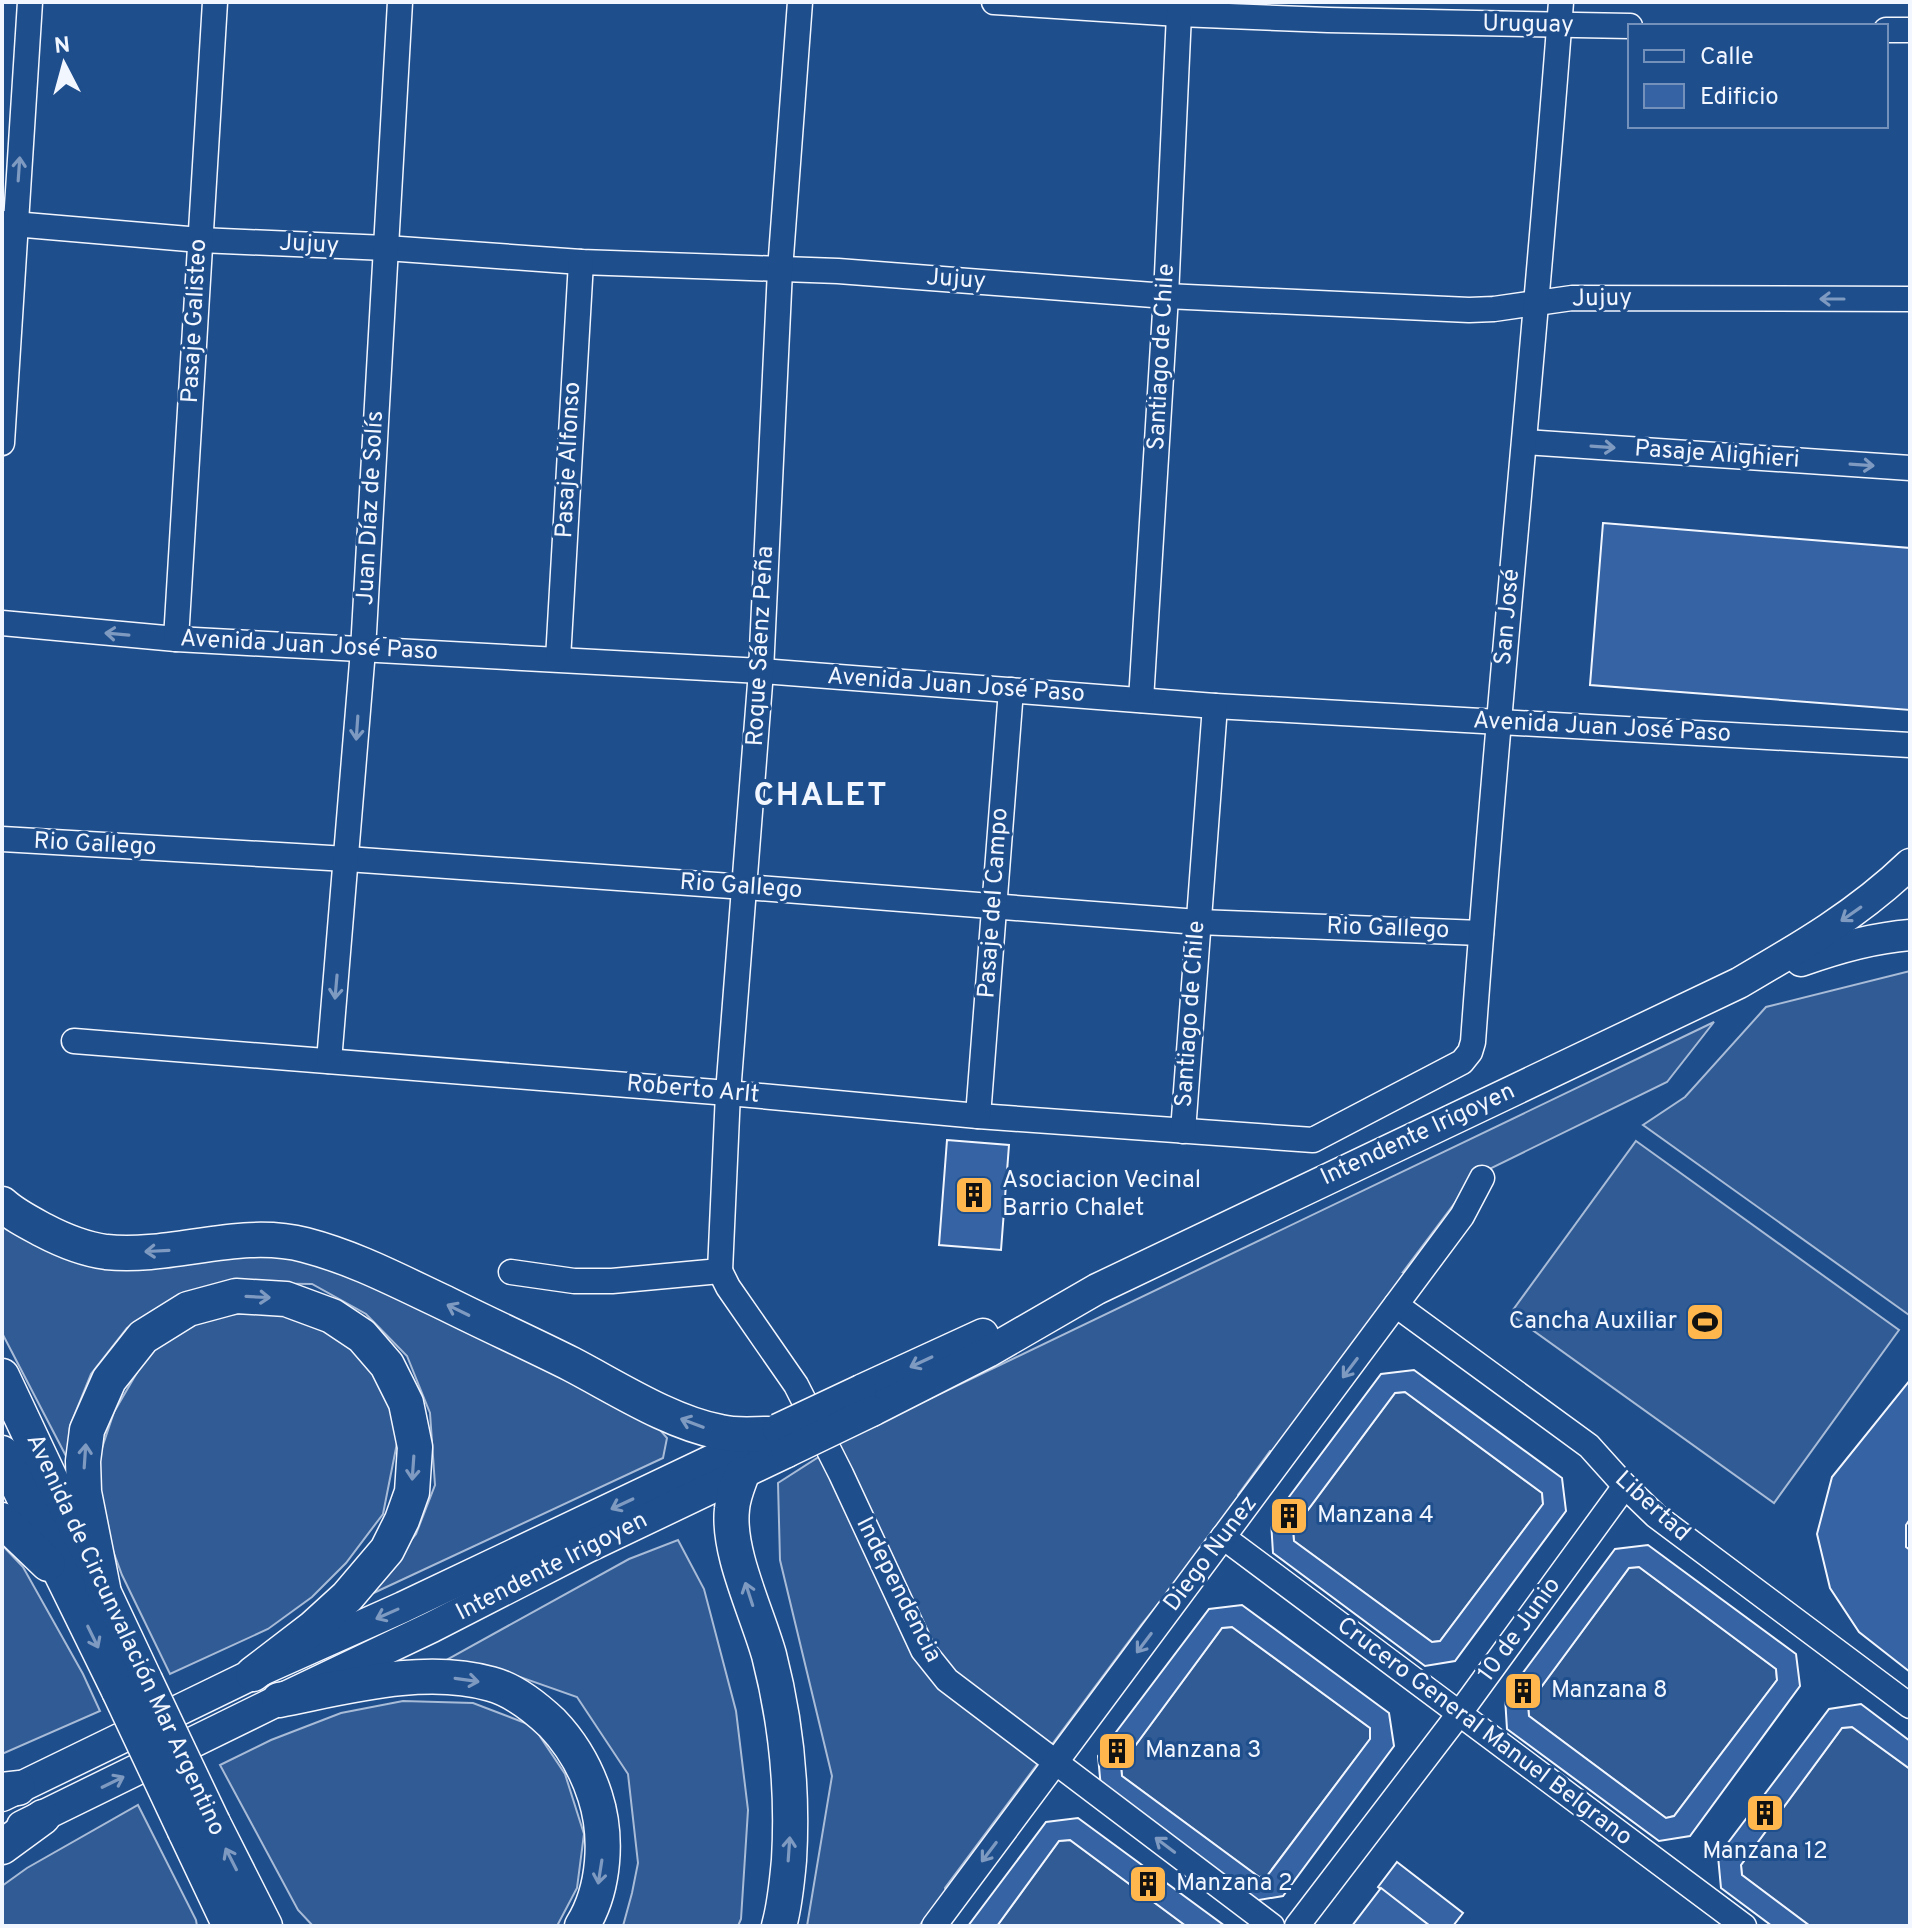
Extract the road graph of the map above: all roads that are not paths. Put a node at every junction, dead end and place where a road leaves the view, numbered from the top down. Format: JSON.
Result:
{"nodes":[{"id":1,"x":30,"y":2,"type":"edge"},
{"id":2,"x":215,"y":2,"type":"edge"},
{"id":3,"x":400,"y":2,"type":"edge"},
{"id":4,"x":800,"y":2,"type":"edge"},
{"id":5,"x":994,"y":2,"type":"edge"},
{"id":6,"x":1047,"y":4,"type":"edge"},
{"id":7,"x":1179,"y":14,"type":"junction"},
{"id":8,"x":1560,"y":14,"type":"edge"},
{"id":9,"x":1628,"y":26,"type":"edge"},
{"id":10,"x":1888,"y":30,"type":"edge"},
{"id":11,"x":1910,"y":30,"type":"edge"},
{"id":12,"x":9,"y":223,"type":"edge"},
{"id":13,"x":200,"y":240,"type":"junction"},
{"id":14,"x":386,"y":248,"type":"junction"},
{"id":15,"x":581,"y":262,"type":"junction"},
{"id":16,"x":780,"y":270,"type":"junction"},
{"id":17,"x":1166,"y":296,"type":"junction"},
{"id":18,"x":1910,"y":299,"type":"edge"},
{"id":19,"x":1535,"y":303,"type":"junction"},
{"id":20,"x":1525,"y":442,"type":"junction"},
{"id":21,"x":2,"y":443,"type":"edge"},
{"id":22,"x":1910,"y":468,"type":"edge"},
{"id":23,"x":2,"y":623,"type":"edge"},
{"id":24,"x":176,"y":639,"type":"junction"},
{"id":25,"x":363,"y":650,"type":"junction"},
{"id":26,"x":558,"y":659,"type":"junction"},
{"id":27,"x":761,"y":671,"type":"junction"},
{"id":28,"x":1011,"y":690,"type":"junction"},
{"id":29,"x":1141,"y":700,"type":"junction"},
{"id":30,"x":1215,"y":706,"type":"junction"},
{"id":31,"x":1498,"y":722,"type":"junction"},
{"id":32,"x":1910,"y":745,"type":"edge"},
{"id":33,"x":2,"y":839,"type":"edge"},
{"id":34,"x":347,"y":859,"type":"junction"},
{"id":35,"x":1910,"y":864,"type":"edge"},
{"id":36,"x":745,"y":887,"type":"junction"},
{"id":37,"x":994,"y":905,"type":"junction"},
{"id":38,"x":1198,"y":922,"type":"junction"},
{"id":39,"x":1481,"y":933,"type":"junction"},
{"id":40,"x":1910,"y":935,"type":"edge"},
{"id":41,"x":1739,"y":983,"type":"junction"},
{"id":42,"x":74,"y":1041,"type":"dead end"},
{"id":43,"x":329,"y":1061,"type":"junction"},
{"id":44,"x":728,"y":1093,"type":"junction"},
{"id":45,"x":978,"y":1116,"type":"junction"},
{"id":46,"x":1183,"y":1131,"type":"junction"},
{"id":47,"x":1313,"y":1140,"type":"joint"},
{"id":48,"x":1482,"y":1178,"type":"dead end"},
{"id":49,"x":2,"y":1204,"type":"edge"},
{"id":50,"x":720,"y":1271,"type":"junction"},
{"id":51,"x":511,"y":1272,"type":"dead end"},
{"id":52,"x":1396,"y":1305,"type":"junction"},
{"id":53,"x":2,"y":1376,"type":"edge"},
{"id":54,"x":778,"y":1438,"type":"junction"},
{"id":55,"x":2,"y":1453,"type":"edge"},
{"id":56,"x":742,"y":1474,"type":"junction"},
{"id":57,"x":1625,"y":1486,"type":"junction"},
{"id":58,"x":2,"y":1520,"type":"edge"},
{"id":59,"x":1223,"y":1537,"type":"junction"},
{"id":60,"x":67,"y":1584,"type":"junction"},
{"id":61,"x":103,"y":1588,"type":"junction"},
{"id":62,"x":253,"y":1674,"type":"junction"},
{"id":63,"x":132,"y":1685,"type":"junction"},
{"id":64,"x":279,"y":1700,"type":"junction"},
{"id":65,"x":1910,"y":1706,"type":"edge"},
{"id":66,"x":1459,"y":1714,"type":"junction"},
{"id":67,"x":1055,"y":1763,"type":"junction"},
{"id":68,"x":7,"y":1791,"type":"edge"},
{"id":69,"x":43,"y":1817,"type":"junction"},
{"id":70,"x":199,"y":1827,"type":"junction"},
{"id":71,"x":2,"y":1835,"type":"edge"},
{"id":72,"x":2,"y":1847,"type":"edge"},
{"id":73,"x":250,"y":1894,"type":"junction"},
{"id":74,"x":218,"y":1910,"type":"edge"},
{"id":75,"x":230,"y":1926,"type":"edge"},
{"id":76,"x":265,"y":1926,"type":"edge"},
{"id":77,"x":277,"y":1926,"type":"edge"},
{"id":78,"x":582,"y":1926,"type":"edge"},
{"id":79,"x":779,"y":1926,"type":"edge"},
{"id":80,"x":934,"y":1926,"type":"edge"},
{"id":81,"x":1272,"y":1926,"type":"edge"},
{"id":82,"x":1297,"y":1926,"type":"edge"},
{"id":83,"x":1744,"y":1926,"type":"edge"}],
"edges":[{"from":12,"to":1,"type":"street","one_way":true},
{"from":2,"to":13,"type":"street","name":"Pasaje Galisteo"},
{"from":3,"to":14,"type":"street","name":"Juan Díaz de Solís"},
{"from":4,"to":16,"type":"street","name":"Roque Sáenz Peña"},
{"from":5,"to":6,"type":"street","name":"Uruguay"},
{"from":6,"to":7,"type":"street","name":"Uruguay"},
{"from":7,"to":8,"type":"street","name":"Uruguay"},
{"from":7,"to":17,"type":"street","name":"Santiago de Chile"},
{"from":8,"to":9,"type":"street","name":"Uruguay"},
{"from":8,"to":19,"type":"street","name":"San José"},
{"from":10,"to":11,"type":"street"},
{"from":12,"to":13,"type":"street","name":"Jujuy"},
{"from":12,"to":21,"type":"street"},
{"from":13,"to":14,"type":"street","name":"Jujuy"},
{"from":13,"to":24,"type":"street","name":"Pasaje Galisteo"},
{"from":14,"to":15,"type":"street","name":"Jujuy"},
{"from":14,"to":25,"type":"street","name":"Juan Díaz de Solís"},
{"from":15,"to":16,"type":"street","name":"Jujuy"},
{"from":15,"to":26,"type":"street","name":"Pasaje Alfonso"},
{"from":16,"to":17,"type":"street","name":"Jujuy"},
{"from":16,"to":27,"type":"street","name":"Roque Sáenz Peña"},
{"from":17,"to":19,"type":"street","name":"Jujuy"},
{"from":17,"to":29,"type":"street","name":"Santiago de Chile"},
{"from":18,"to":19,"type":"street","name":"Jujuy","one_way":true},
{"from":19,"to":20,"type":"street","name":"San José"},
{"from":20,"to":22,"type":"street","name":"Pasaje Alighieri","one_way":true},
{"from":20,"to":31,"type":"street","name":"San José"},
{"from":24,"to":23,"type":"street","name":"Avenida Juan José Paso","one_way":true},
{"from":24,"to":25,"type":"street","name":"Avenida Juan José Paso"},
{"from":25,"to":26,"type":"street","name":"Avenida Juan José Paso"},
{"from":25,"to":34,"type":"street","name":"Juan Díaz de Solís","one_way":true},
{"from":26,"to":27,"type":"street","name":"Avenida Juan José Paso"},
{"from":27,"to":28,"type":"street","name":"Avenida Juan José Paso"},
{"from":27,"to":36,"type":"street","name":"Roque Sáenz Peña"},
{"from":28,"to":29,"type":"street","name":"Avenida Juan José Paso"},
{"from":28,"to":37,"type":"street","name":"Pasaje del Campo"},
{"from":29,"to":30,"type":"street","name":"Avenida Juan José Paso"},
{"from":30,"to":31,"type":"street","name":"Avenida Juan José Paso"},
{"from":30,"to":38,"type":"street","name":"Santiago de Chile"},
{"from":31,"to":32,"type":"street","name":"Avenida Juan José Paso"},
{"from":31,"to":39,"type":"street","name":"San José"},
{"from":33,"to":34,"type":"street","name":"Rio Gallego"},
{"from":34,"to":36,"type":"street","name":"Rio Gallego"},
{"from":34,"to":43,"type":"street","name":"Juan Díaz de Solís","one_way":true},
{"from":35,"to":41,"type":"main road","name":"Intendente Irigoyen","one_way":true},
{"from":36,"to":37,"type":"street","name":"Rio Gallego"},
{"from":36,"to":44,"type":"street","name":"Roque Sáenz Peña"},
{"from":37,"to":38,"type":"street","name":"Rio Gallego"},
{"from":37,"to":45,"type":"street","name":"Pasaje del Campo"},
{"from":38,"to":39,"type":"street","name":"Rio Gallego"},
{"from":38,"to":46,"type":"street","name":"Santiago de Chile"},
{"from":39,"to":47,"type":"street","name":"San José"},
{"from":40,"to":41,"type":"main road","name":"Intendente Irigoyen"},
{"from":41,"to":54,"type":"main road","name":"Intendente Irigoyen","bridge":true},
{"from":42,"to":43,"type":"street","name":"Roberto Arlt"},
{"from":43,"to":44,"type":"street","name":"Roberto Arlt"},
{"from":44,"to":45,"type":"street","name":"Roberto Arlt"},
{"from":44,"to":50,"type":"street","name":"Roque Sáenz Peña"},
{"from":45,"to":46,"type":"street","name":"Roberto Arlt"},
{"from":46,"to":47,"type":"street","name":"Roberto Arlt"},
{"from":48,"to":52,"type":"street","name":"Diego Nunez"},
{"from":54,"to":49,"type":"highway","one_way":true},
{"from":50,"to":51,"type":"street"},
{"from":50,"to":67,"type":"street","name":"Independencia"},
{"from":52,"to":57,"type":"street","name":"Libertad"},
{"from":52,"to":59,"type":"street","name":"Diego Nunez","one_way":true},
{"from":53,"to":61,"type":"highway","name":"Avenida de Circunvalación Mar Argentino"},
{"from":54,"to":56,"type":"main road","name":"Intendente Irigoyen"},
{"from":54,"to":62,"type":"main road","name":"Intendente Irigoyen","one_way":true},
{"from":55,"to":60,"type":"highway","name":"Avenida de Circunvalación Mar Argentino"},
{"from":56,"to":64,"type":"main road","name":"Intendente Irigoyen"},
{"from":79,"to":56,"type":"highway","one_way":true},
{"from":57,"to":65,"type":"street","name":"Libertad"},
{"from":57,"to":66,"type":"street","name":"10 de Junio"},
{"from":58,"to":60,"type":"highway"},
{"from":59,"to":66,"type":"street","name":"Crucero General Manuel Belgrano"},
{"from":59,"to":67,"type":"street","name":"Diego Nunez","one_way":true},
{"from":60,"to":63,"type":"highway","name":"Avenida de Circunvalación Mar Argentino","one_way":true},
{"from":61,"to":62,"type":"highway","one_way":true},
{"from":61,"to":63,"type":"highway","name":"Avenida de Circunvalación Mar Argentino"},
{"from":62,"to":68,"type":"main road","name":"Intendente Irigoyen"},
{"from":63,"to":70,"type":"highway","name":"Avenida de Circunvalación Mar Argentino","bridge":true},
{"from":69,"to":64,"type":"main road","name":"Intendente Irigoyen","one_way":true},
{"from":64,"to":78,"type":"highway","one_way":true},
{"from":66,"to":82,"type":"street","name":"10 de Junio"},
{"from":66,"to":83,"type":"street","name":"Crucero General Manuel Belgrano"},
{"from":67,"to":80,"type":"street","name":"Diego Nunez","one_way":true},
{"from":81,"to":67,"type":"street","name":"Independencia","one_way":true},
{"from":69,"to":71,"type":"main road","name":"Intendente Irigoyen"},
{"from":69,"to":72,"type":"highway"},
{"from":73,"to":70,"type":"highway","name":"Avenida de Circunvalación Mar Argentino","one_way":true},
{"from":70,"to":74,"type":"highway","name":"Avenida de Circunvalación Mar Argentino"},
{"from":73,"to":76,"type":"highway"},
{"from":73,"to":77,"type":"highway"},
{"from":74,"to":75,"type":"highway","name":"Avenida de Circunvalación Mar Argentino"}]}
